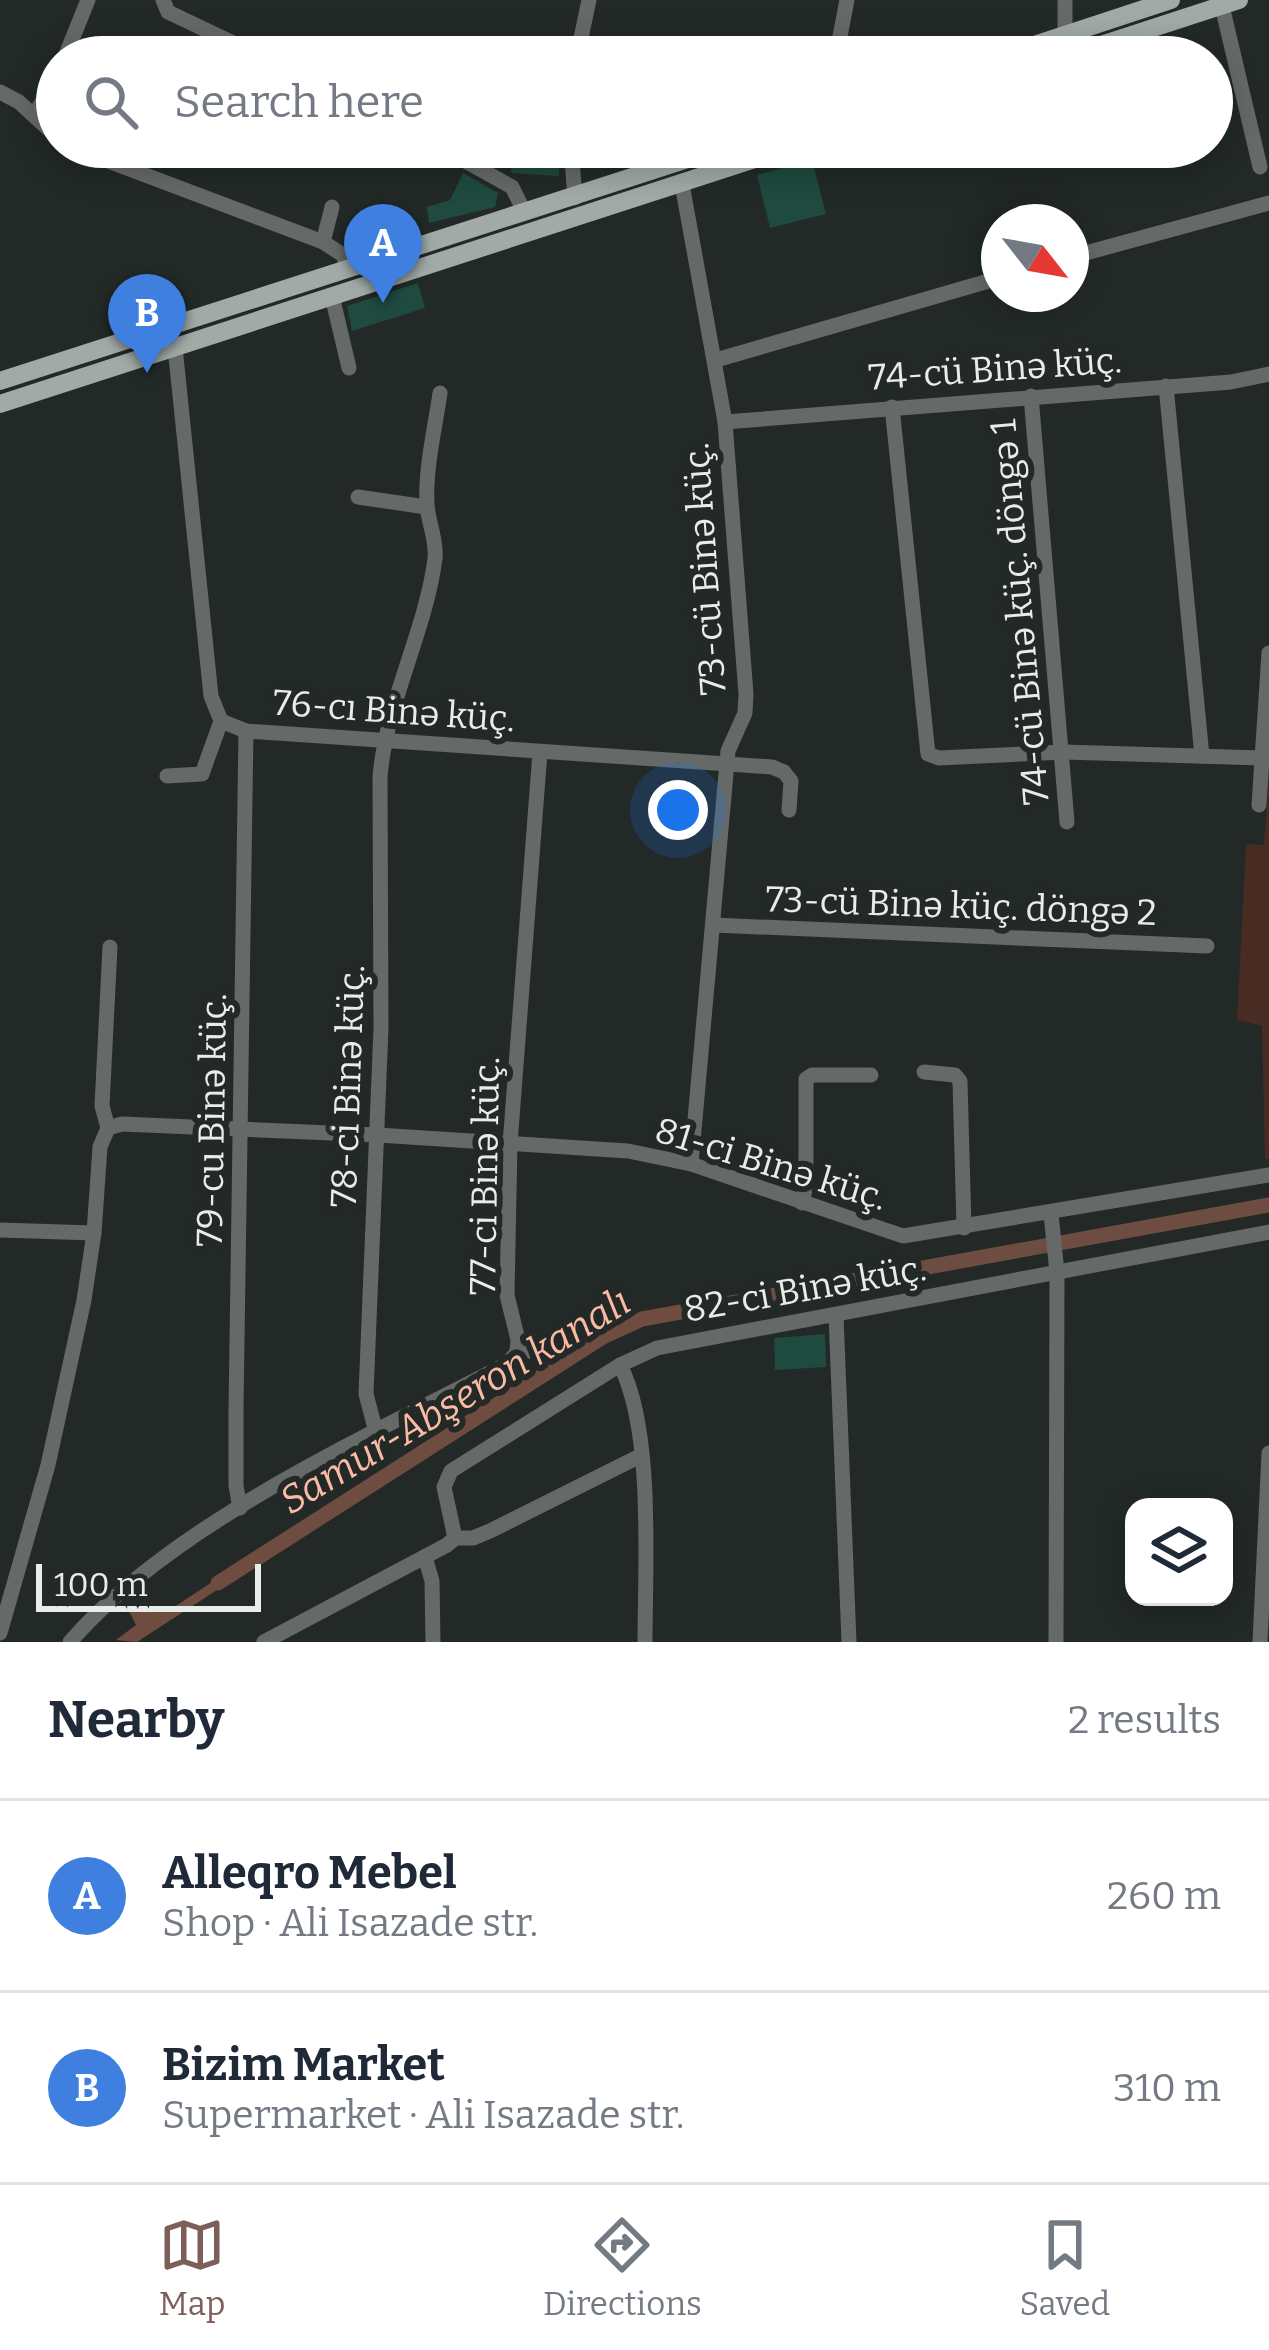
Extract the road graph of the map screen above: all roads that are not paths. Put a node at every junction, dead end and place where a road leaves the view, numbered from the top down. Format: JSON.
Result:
{"nodes":[{"id":1,"x":88,"y":0,"type":"edge"},
{"id":2,"x":164,"y":0,"type":"edge"},
{"id":3,"x":589,"y":0,"type":"edge"},
{"id":4,"x":847,"y":0,"type":"edge"},
{"id":5,"x":1065,"y":0,"type":"edge"},
{"id":6,"x":1171,"y":0,"type":"edge"},
{"id":7,"x":1231,"y":3,"type":"edge"},
{"id":8,"x":1065,"y":35,"type":"junction"},
{"id":9,"x":73,"y":36,"type":"edge"},
{"id":10,"x":218,"y":36,"type":"edge"},
{"id":11,"x":582,"y":36,"type":"edge"},
{"id":12,"x":840,"y":36,"type":"edge"},
{"id":13,"x":1062,"y":36,"type":"edge"},
{"id":14,"x":1143,"y":36,"type":"edge"},
{"id":15,"x":0,"y":92,"type":"edge"},
{"id":16,"x":35,"y":114,"type":"edge"},
{"id":17,"x":1260,"y":167,"type":"dead end"},
{"id":18,"x":127,"y":168,"type":"edge"},
{"id":19,"x":478,"y":168,"type":"edge"},
{"id":20,"x":572,"y":168,"type":"edge"},
{"id":21,"x":662,"y":168,"type":"edge"},
{"id":22,"x":730,"y":168,"type":"edge"},
{"id":23,"x":682,"y":184,"type":"junction"},
{"id":24,"x":574,"y":197,"type":"junction"},
{"id":25,"x":1269,"y":203,"type":"edge"},
{"id":26,"x":332,"y":207,"type":"dead end"},
{"id":27,"x":525,"y":213,"type":"junction"},
{"id":28,"x":323,"y":242,"type":"junction"},
{"id":29,"x":420,"y":246,"type":"junction"},
{"id":30,"x":1089,"y":252,"type":"edge"},
{"id":31,"x":424,"y":267,"type":"junction"},
{"id":32,"x":348,"y":268,"type":"junction"},
{"id":33,"x":981,"y":283,"type":"edge"},
{"id":34,"x":332,"y":296,"type":"junction"},
{"id":35,"x":175,"y":347,"type":"junction"},
{"id":36,"x":716,"y":360,"type":"junction"},
{"id":37,"x":349,"y":368,"type":"dead end"},
{"id":38,"x":1269,"y":374,"type":"edge"},
{"id":39,"x":0,"y":381,"type":"edge"},
{"id":40,"x":1166,"y":386,"type":"junction"},
{"id":41,"x":440,"y":393,"type":"dead end"},
{"id":42,"x":1031,"y":396,"type":"junction"},
{"id":43,"x":0,"y":404,"type":"edge"},
{"id":44,"x":892,"y":407,"type":"junction"},
{"id":45,"x":725,"y":422,"type":"junction"},
{"id":46,"x":358,"y":497,"type":"dead end"},
{"id":47,"x":426,"y":506,"type":"junction"},
{"id":48,"x":1269,"y":653,"type":"edge"},
{"id":49,"x":221,"y":722,"type":"junction"},
{"id":50,"x":246,"y":731,"type":"junction"},
{"id":51,"x":386,"y":741,"type":"junction"},
{"id":52,"x":540,"y":752,"type":"junction"},
{"id":53,"x":1064,"y":752,"type":"junction"},
{"id":54,"x":1202,"y":756,"type":"junction"},
{"id":55,"x":1262,"y":758,"type":"junction"},
{"id":56,"x":727,"y":764,"type":"junction"},
{"id":57,"x":167,"y":776,"type":"dead end"},
{"id":58,"x":1259,"y":805,"type":"dead end"},
{"id":59,"x":789,"y":810,"type":"dead end"},
{"id":60,"x":1067,"y":822,"type":"dead end"},
{"id":61,"x":713,"y":925,"type":"junction"},
{"id":62,"x":1207,"y":946,"type":"dead end"},
{"id":63,"x":110,"y":947,"type":"dead end"},
{"id":64,"x":925,"y":1072,"type":"dead end"},
{"id":65,"x":871,"y":1075,"type":"dead end"},
{"id":66,"x":108,"y":1128,"type":"junction"},
{"id":67,"x":243,"y":1129,"type":"junction"},
{"id":68,"x":378,"y":1135,"type":"junction"},
{"id":69,"x":510,"y":1144,"type":"junction"},
{"id":70,"x":691,"y":1164,"type":"junction"},
{"id":71,"x":1269,"y":1175,"type":"edge"},
{"id":72,"x":802,"y":1203,"type":"junction"},
{"id":73,"x":1052,"y":1214,"type":"junction"},
{"id":74,"x":964,"y":1228,"type":"junction"},
{"id":75,"x":0,"y":1230,"type":"edge"},
{"id":76,"x":1269,"y":1232,"type":"edge"},
{"id":77,"x":94,"y":1234,"type":"junction"},
{"id":78,"x":1057,"y":1273,"type":"junction"},
{"id":79,"x":836,"y":1315,"type":"junction"},
{"id":80,"x":574,"y":1333,"type":"dead end"},
{"id":81,"x":517,"y":1352,"type":"junction"},
{"id":82,"x":620,"y":1365,"type":"junction"},
{"id":83,"x":376,"y":1432,"type":"junction"},
{"id":84,"x":1269,"y":1453,"type":"edge"},
{"id":85,"x":640,"y":1456,"type":"junction"},
{"id":86,"x":240,"y":1508,"type":"junction"},
{"id":87,"x":455,"y":1538,"type":"junction"},
{"id":88,"x":425,"y":1556,"type":"junction"},
{"id":89,"x":0,"y":1633,"type":"edge"},
{"id":90,"x":304,"y":1634,"type":"edge"},
{"id":91,"x":70,"y":1642,"type":"edge"},
{"id":92,"x":264,"y":1642,"type":"edge"},
{"id":93,"x":433,"y":1642,"type":"edge"},
{"id":94,"x":644,"y":1642,"type":"edge"},
{"id":95,"x":849,"y":1642,"type":"edge"},
{"id":96,"x":1056,"y":1642,"type":"edge"},
{"id":97,"x":1260,"y":1642,"type":"edge"}],
"edges":[{"from":1,"to":9,"type":"street"},
{"from":2,"to":10,"type":"street"},
{"from":3,"to":11,"type":"street"},
{"from":4,"to":12,"type":"street"},
{"from":5,"to":8,"type":"street"},
{"from":6,"to":8,"type":"main road"},
{"from":7,"to":14,"type":"main road"},
{"from":7,"to":17,"type":"street"},
{"from":8,"to":13,"type":"main road"},
{"from":15,"to":16,"type":"street"},
{"from":18,"to":28,"type":"street"},
{"from":19,"to":27,"type":"street"},
{"from":20,"to":24,"type":"street"},
{"from":21,"to":24,"type":"main road"},
{"from":22,"to":23,"type":"main road"},
{"from":23,"to":31,"type":"main road"},
{"from":23,"to":36,"type":"street","name":"73-cü Binə küç."},
{"from":24,"to":27,"type":"main road"},
{"from":25,"to":30,"type":"street"},
{"from":26,"to":28,"type":"street"},
{"from":27,"to":29,"type":"main road"},
{"from":28,"to":32,"type":"street"},
{"from":29,"to":31,"type":"main road"},
{"from":29,"to":32,"type":"main road"},
{"from":31,"to":34,"type":"main road"},
{"from":32,"to":39,"type":"main road"},
{"from":33,"to":36,"type":"street"},
{"from":34,"to":35,"type":"main road"},
{"from":34,"to":37,"type":"street"},
{"from":35,"to":43,"type":"main road"},
{"from":35,"to":49,"type":"street","name":"76-cı Binə küç."},
{"from":36,"to":45,"type":"street","name":"73-cü Binə küç."},
{"from":38,"to":40,"type":"street","name":"74-cü Binə küç."},
{"from":40,"to":42,"type":"street","name":"74-cü Binə küç."},
{"from":40,"to":54,"type":"street"},
{"from":41,"to":47,"type":"street","name":"78-ci Binə küç."},
{"from":42,"to":44,"type":"street","name":"74-cü Binə küç."},
{"from":42,"to":53,"type":"street","name":"74-cü Binə küç. döngə 1"},
{"from":44,"to":45,"type":"street","name":"74-cü Binə küç."},
{"from":44,"to":53,"type":"street"},
{"from":45,"to":56,"type":"street","name":"73-cü Binə küç."},
{"from":46,"to":47,"type":"street"},
{"from":47,"to":51,"type":"street","name":"78-ci Binə küç."},
{"from":48,"to":55,"type":"street"},
{"from":49,"to":50,"type":"street","name":"76-cı Binə küç."},
{"from":49,"to":57,"type":"street"},
{"from":50,"to":51,"type":"street","name":"76-cı Binə küç."},
{"from":50,"to":67,"type":"street","name":"79-cu Binə küç."},
{"from":51,"to":52,"type":"street","name":"76-cı Binə küç."},
{"from":51,"to":68,"type":"street","name":"78-ci Binə küç."},
{"from":52,"to":56,"type":"street","name":"76-cı Binə küç."},
{"from":52,"to":69,"type":"street","name":"77-ci Binə küç."},
{"from":53,"to":54,"type":"street"},
{"from":53,"to":60,"type":"street","name":"74-cü Binə küç. döngə 1"},
{"from":54,"to":55,"type":"street"},
{"from":55,"to":58,"type":"street"},
{"from":56,"to":59,"type":"street","name":"76-cı Binə küç."},
{"from":56,"to":61,"type":"street","name":"73-cü Binə küç."},
{"from":61,"to":62,"type":"street","name":"73-cü Binə küç. döngə 2"},
{"from":61,"to":70,"type":"street","name":"73-cü Binə küç."},
{"from":63,"to":66,"type":"street"},
{"from":64,"to":74,"type":"street"},
{"from":65,"to":72,"type":"street"},
{"from":66,"to":67,"type":"street","name":"81-ci Binə küç."},
{"from":66,"to":77,"type":"street"},
{"from":67,"to":68,"type":"street","name":"81-ci Binə küç."},
{"from":67,"to":86,"type":"street","name":"79-cu Binə küç."},
{"from":68,"to":69,"type":"street","name":"81-ci Binə küç."},
{"from":68,"to":83,"type":"street","name":"78-ci Binə küç."},
{"from":69,"to":70,"type":"street","name":"81-ci Binə küç."},
{"from":69,"to":81,"type":"street","name":"77-ci Binə küç."},
{"from":70,"to":72,"type":"street","name":"81-ci Binə küç."},
{"from":71,"to":73,"type":"street","name":"81-ci Binə küç."},
{"from":72,"to":74,"type":"street","name":"81-ci Binə küç."},
{"from":73,"to":74,"type":"street","name":"81-ci Binə küç."},
{"from":73,"to":78,"type":"street"},
{"from":75,"to":77,"type":"street"},
{"from":76,"to":78,"type":"street","name":"82-ci Binə küç."},
{"from":77,"to":89,"type":"street"},
{"from":78,"to":79,"type":"street","name":"82-ci Binə küç."},
{"from":78,"to":96,"type":"street"},
{"from":79,"to":82,"type":"street","name":"82-ci Binə küç."},
{"from":79,"to":95,"type":"street"},
{"from":80,"to":81,"type":"street"},
{"from":81,"to":83,"type":"street"},
{"from":82,"to":85,"type":"street"},
{"from":82,"to":87,"type":"street","name":"82-ci Binə küç."},
{"from":83,"to":86,"type":"street"},
{"from":84,"to":97,"type":"street"},
{"from":85,"to":87,"type":"street"},
{"from":85,"to":94,"type":"street"},
{"from":86,"to":91,"type":"street"},
{"from":87,"to":88,"type":"street"},
{"from":88,"to":90,"type":"street"},
{"from":88,"to":93,"type":"street"},
{"from":90,"to":92,"type":"street"}]}
